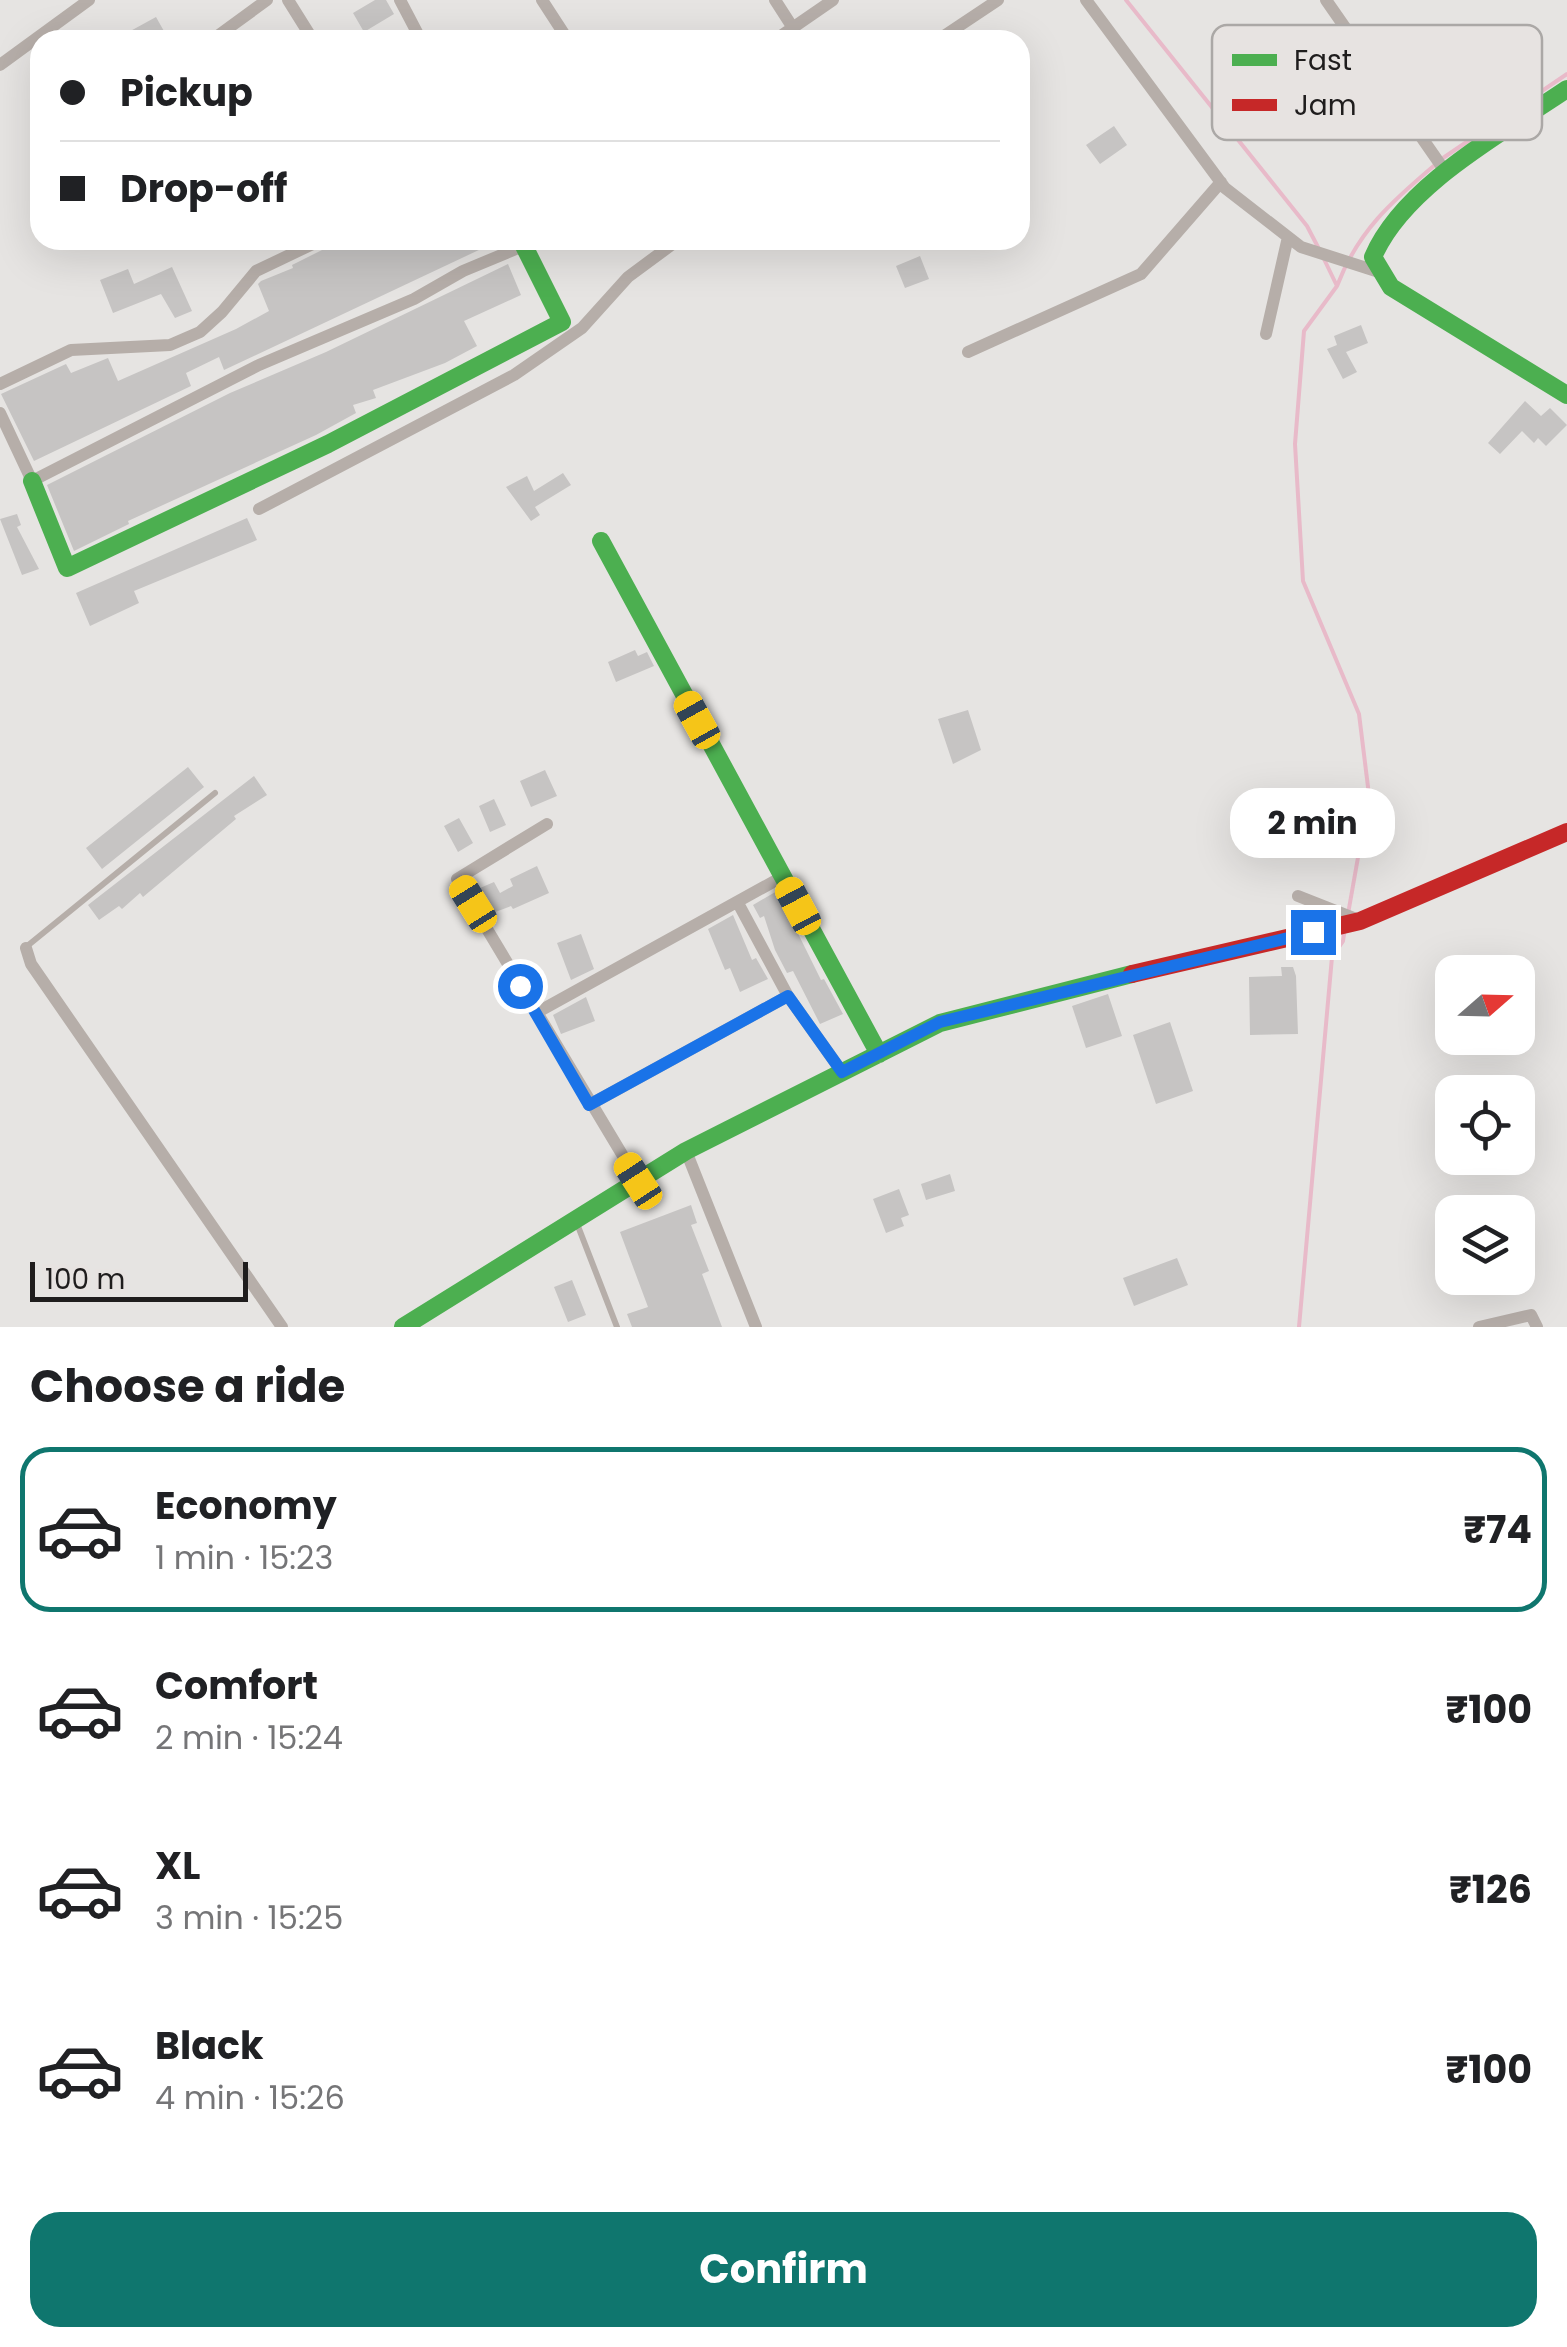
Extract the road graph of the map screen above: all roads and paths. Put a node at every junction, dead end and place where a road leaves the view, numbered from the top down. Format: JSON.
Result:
{"nodes":[{"id":1,"x":62,"y":0,"type":"edge"},
{"id":2,"x":89,"y":0,"type":"edge"},
{"id":3,"x":268,"y":0,"type":"edge"},
{"id":4,"x":288,"y":0,"type":"edge"},
{"id":5,"x":400,"y":0,"type":"edge"},
{"id":6,"x":542,"y":0,"type":"edge"},
{"id":7,"x":775,"y":0,"type":"edge"},
{"id":8,"x":833,"y":0,"type":"edge"},
{"id":9,"x":998,"y":0,"type":"edge"},
{"id":10,"x":1086,"y":0,"type":"edge"},
{"id":11,"x":1326,"y":0,"type":"edge"},
{"id":12,"x":71,"y":13,"type":"junction"},
{"id":13,"x":1343,"y":25,"type":"edge"},
{"id":14,"x":793,"y":28,"type":"junction"},
{"id":15,"x":48,"y":30,"type":"edge"},
{"id":16,"x":226,"y":30,"type":"edge"},
{"id":17,"x":307,"y":30,"type":"edge"},
{"id":18,"x":415,"y":30,"type":"edge"},
{"id":19,"x":562,"y":30,"type":"edge"},
{"id":20,"x":790,"y":30,"type":"edge"},
{"id":21,"x":953,"y":30,"type":"edge"},
{"id":22,"x":30,"y":43,"type":"edge"},
{"id":23,"x":0,"y":65,"type":"edge"},
{"id":24,"x":1567,"y":88,"type":"edge"},
{"id":25,"x":1542,"y":103,"type":"edge"},
{"id":26,"x":1423,"y":140,"type":"edge"},
{"id":27,"x":1483,"y":140,"type":"edge"},
{"id":28,"x":1441,"y":166,"type":"junction"},
{"id":29,"x":1220,"y":182,"type":"junction"},
{"id":30,"x":1288,"y":237,"type":"junction"},
{"id":31,"x":301,"y":250,"type":"edge"},
{"id":32,"x":507,"y":250,"type":"edge"},
{"id":33,"x":526,"y":250,"type":"edge"},
{"id":34,"x":664,"y":250,"type":"edge"},
{"id":35,"x":1370,"y":269,"type":"junction"},
{"id":36,"x":1266,"y":334,"type":"dead end"},
{"id":37,"x":968,"y":352,"type":"dead end"},
{"id":38,"x":0,"y":384,"type":"edge"},
{"id":39,"x":1567,"y":395,"type":"edge"},
{"id":40,"x":0,"y":413,"type":"edge"},
{"id":41,"x":32,"y":481,"type":"junction"},
{"id":42,"x":260,"y":509,"type":"dead end"},
{"id":43,"x":600,"y":541,"type":"dead end"},
{"id":44,"x":214,"y":792,"type":"dead end"},
{"id":45,"x":547,"y":824,"type":"dead end"},
{"id":46,"x":1567,"y":832,"type":"edge"},
{"id":47,"x":782,"y":876,"type":"junction"},
{"id":48,"x":1298,"y":896,"type":"dead end"},
{"id":49,"x":738,"y":904,"type":"junction"},
{"id":50,"x":1360,"y":921,"type":"junction"},
{"id":51,"x":26,"y":948,"type":"joint"},
{"id":52,"x":788,"y":996,"type":"junction"},
{"id":53,"x":536,"y":1013,"type":"junction"},
{"id":54,"x":879,"y":1054,"type":"junction"},
{"id":55,"x":842,"y":1072,"type":"junction"},
{"id":56,"x":589,"y":1105,"type":"junction"},
{"id":57,"x":686,"y":1151,"type":"junction"},
{"id":58,"x":638,"y":1181,"type":"junction"},
{"id":59,"x":576,"y":1220,"type":"junction"},
{"id":60,"x":282,"y":1327,"type":"edge"},
{"id":61,"x":403,"y":1327,"type":"edge"},
{"id":62,"x":616,"y":1327,"type":"edge"},
{"id":63,"x":756,"y":1327,"type":"edge"},
{"id":64,"x":1479,"y":1327,"type":"edge"},
{"id":65,"x":1537,"y":1327,"type":"edge"}],
"edges":[{"from":1,"to":12,"type":"street"},
{"from":2,"to":12,"type":"street"},
{"from":3,"to":16,"type":"street"},
{"from":4,"to":17,"type":"street"},
{"from":5,"to":18,"type":"street"},
{"from":6,"to":19,"type":"street"},
{"from":7,"to":14,"type":"street"},
{"from":8,"to":14,"type":"street"},
{"from":9,"to":21,"type":"street"},
{"from":10,"to":29,"type":"street"},
{"from":11,"to":13,"type":"street"},
{"from":12,"to":15,"type":"street"},
{"from":14,"to":20,"type":"street"},
{"from":22,"to":23,"type":"street"},
{"from":24,"to":25,"type":"street"},
{"from":26,"to":28,"type":"street"},
{"from":27,"to":28,"type":"street"},
{"from":28,"to":35,"type":"street"},
{"from":29,"to":30,"type":"street"},
{"from":29,"to":37,"type":"street"},
{"from":30,"to":35,"type":"street"},
{"from":30,"to":36,"type":"street"},
{"from":31,"to":38,"type":"street"},
{"from":32,"to":41,"type":"street"},
{"from":33,"to":41,"type":"street"},
{"from":34,"to":42,"type":"street"},
{"from":35,"to":39,"type":"street"},
{"from":40,"to":41,"type":"street"},
{"from":43,"to":47,"type":"street"},
{"from":44,"to":51,"type":"lane"},
{"from":45,"to":53,"type":"street"},
{"from":46,"to":50,"type":"street"},
{"from":47,"to":49,"type":"street"},
{"from":47,"to":54,"type":"street"},
{"from":48,"to":50,"type":"street"},
{"from":49,"to":52,"type":"street"},
{"from":49,"to":53,"type":"street"},
{"from":50,"to":54,"type":"street"},
{"from":51,"to":60,"type":"street"},
{"from":52,"to":55,"type":"street"},
{"from":52,"to":56,"type":"street"},
{"from":53,"to":56,"type":"street"},
{"from":54,"to":55,"type":"street"},
{"from":55,"to":57,"type":"street"},
{"from":56,"to":58,"type":"street"},
{"from":57,"to":58,"type":"street"},
{"from":57,"to":63,"type":"street"},
{"from":58,"to":59,"type":"street"},
{"from":59,"to":61,"type":"street"},
{"from":59,"to":62,"type":"lane"},
{"from":64,"to":65,"type":"street"}]}
